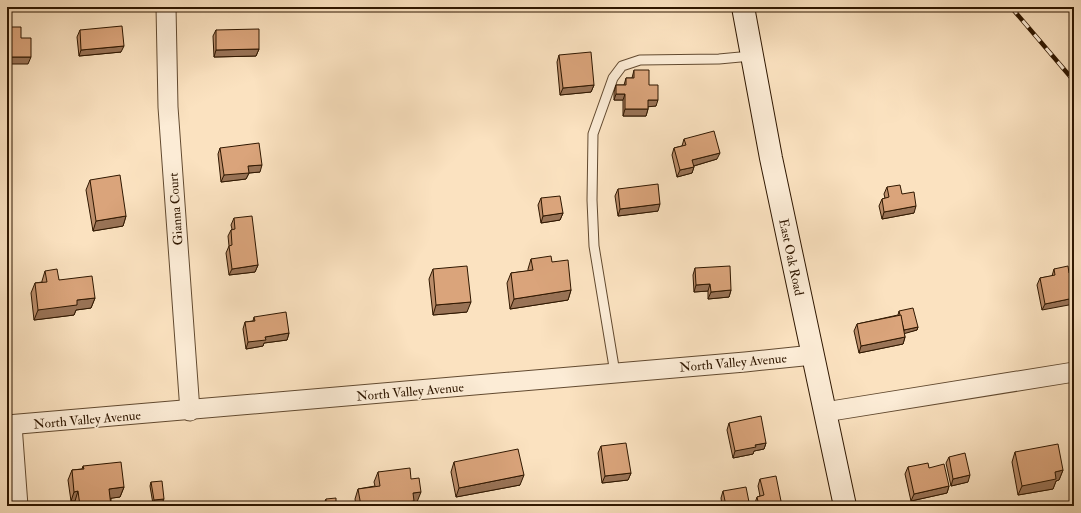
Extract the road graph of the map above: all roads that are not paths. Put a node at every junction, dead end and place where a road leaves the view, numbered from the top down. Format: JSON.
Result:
{"nodes":[{"id":1,"x":166,"y":7,"type":"edge"},
{"id":2,"x":743,"y":7,"type":"edge"},
{"id":3,"x":751,"y":56,"type":"junction"},
{"id":4,"x":813,"y":355,"type":"junction"},
{"id":5,"x":1074,"y":372,"type":"edge"},
{"id":6,"x":615,"y":373,"type":"junction"},
{"id":7,"x":190,"y":411,"type":"junction"},
{"id":8,"x":825,"y":412,"type":"junction"},
{"id":9,"x":10,"y":425,"type":"edge"},
{"id":10,"x":18,"y":506,"type":"edge"},
{"id":11,"x":845,"y":506,"type":"edge"}],
"edges":[{"from":1,"to":7,"type":"street","name":"Gianna Court"},
{"from":2,"to":3,"type":"street","name":"East Oak Road"},
{"from":3,"to":4,"type":"street","name":"East Oak Road"},
{"from":3,"to":6,"type":"lane"},
{"from":4,"to":6,"type":"street","name":"North Valley Avenue"},
{"from":4,"to":8,"type":"street","name":"East Oak Road"},
{"from":5,"to":8,"type":"street"},
{"from":6,"to":7,"type":"street","name":"North Valley Avenue"},
{"from":7,"to":9,"type":"street","name":"North Valley Avenue"},
{"from":8,"to":11,"type":"street","name":"East Oak Road"},
{"from":9,"to":10,"type":"street"}]}
